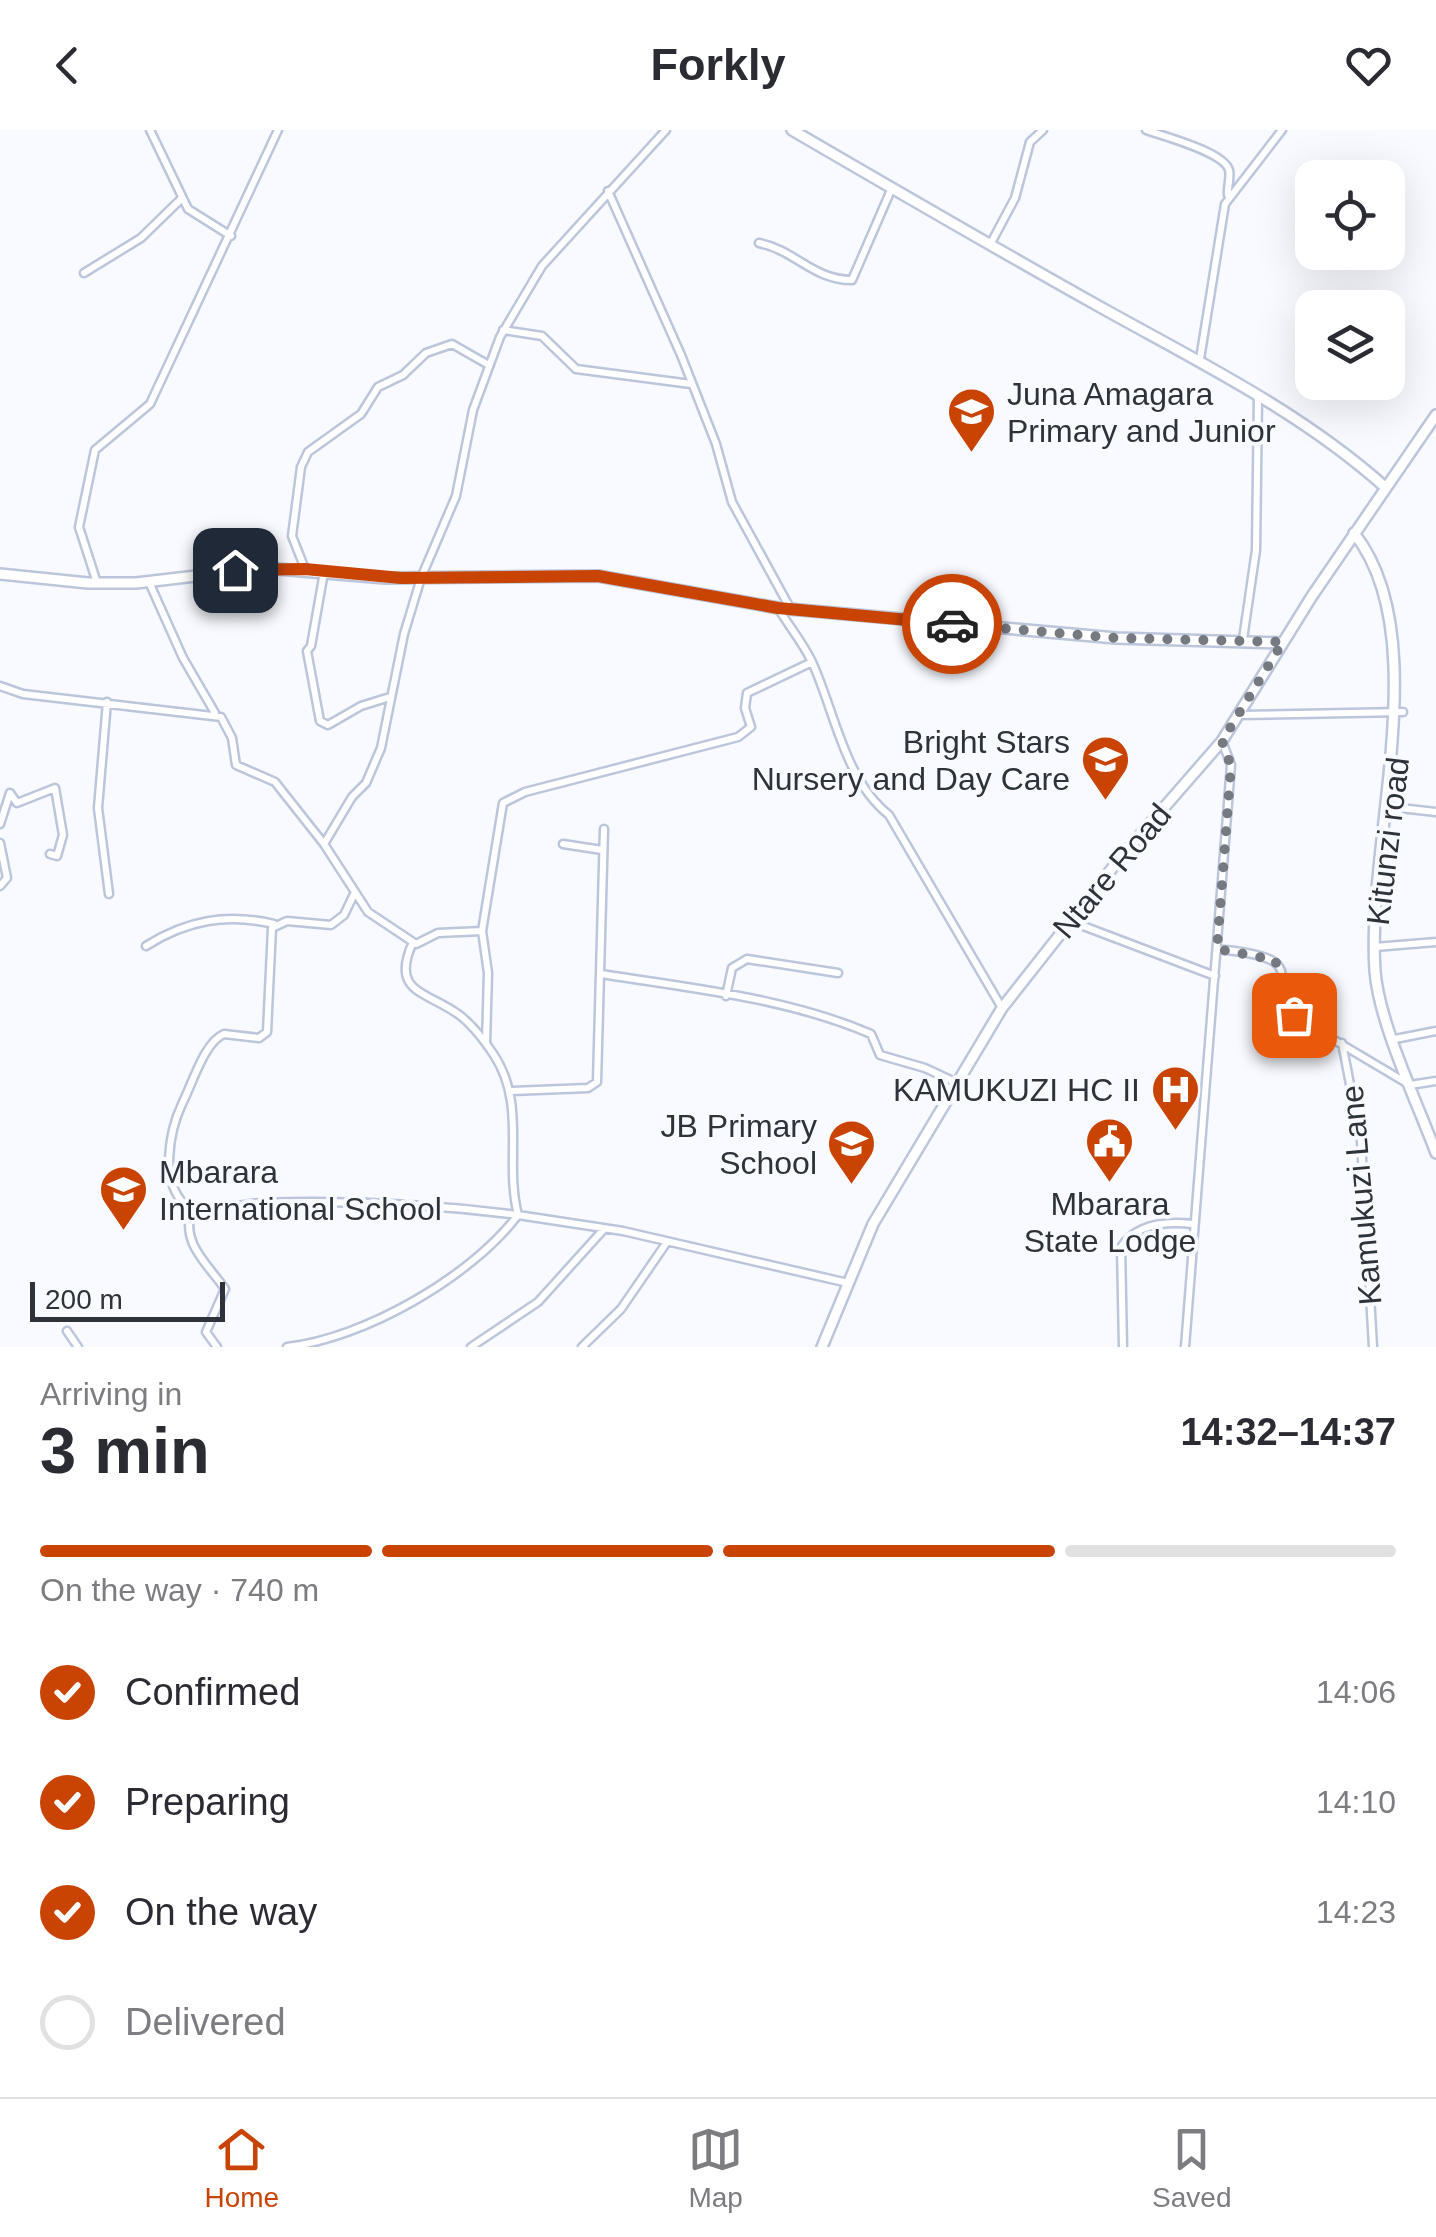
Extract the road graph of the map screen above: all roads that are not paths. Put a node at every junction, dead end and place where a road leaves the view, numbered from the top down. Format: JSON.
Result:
{"nodes":[{"id":1,"x":150,"y":130,"type":"edge"},
{"id":2,"x":278,"y":130,"type":"edge"},
{"id":3,"x":666,"y":130,"type":"edge"},
{"id":4,"x":792,"y":130,"type":"edge"},
{"id":5,"x":1043,"y":130,"type":"edge"},
{"id":6,"x":1146,"y":130,"type":"edge"},
{"id":7,"x":1282,"y":130,"type":"edge"},
{"id":8,"x":891,"y":190,"type":"junction"},
{"id":9,"x":608,"y":191,"type":"junction"},
{"id":10,"x":1229,"y":196,"type":"junction"},
{"id":11,"x":181,"y":199,"type":"junction"},
{"id":12,"x":231,"y":236,"type":"junction"},
{"id":13,"x":759,"y":243,"type":"dead end"},
{"id":14,"x":991,"y":243,"type":"junction"},
{"id":15,"x":84,"y":274,"type":"dead end"},
{"id":16,"x":503,"y":330,"type":"junction"},
{"id":17,"x":1200,"y":359,"type":"junction"},
{"id":18,"x":487,"y":364,"type":"junction"},
{"id":19,"x":691,"y":384,"type":"junction"},
{"id":20,"x":1258,"y":396,"type":"junction"},
{"id":21,"x":1436,"y":415,"type":"edge"},
{"id":22,"x":1384,"y":487,"type":"junction"},
{"id":23,"x":1354,"y":533,"type":"junction"},
{"id":24,"x":305,"y":569,"type":"junction"},
{"id":25,"x":1,"y":571,"type":"edge"},
{"id":26,"x":324,"y":572,"type":"junction"},
{"id":27,"x":421,"y":578,"type":"junction"},
{"id":28,"x":149,"y":581,"type":"junction"},
{"id":29,"x":97,"y":583,"type":"junction"},
{"id":30,"x":778,"y":608,"type":"junction"},
{"id":31,"x":790,"y":608,"type":"junction"},
{"id":32,"x":1243,"y":639,"type":"junction"},
{"id":33,"x":1283,"y":642,"type":"junction"},
{"id":34,"x":812,"y":662,"type":"junction"},
{"id":35,"x":0,"y":686,"type":"edge"},
{"id":36,"x":390,"y":697,"type":"junction"},
{"id":37,"x":107,"y":702,"type":"junction"},
{"id":38,"x":1403,"y":712,"type":"junction"},
{"id":39,"x":216,"y":714,"type":"junction"},
{"id":40,"x":1239,"y":715,"type":"junction"},
{"id":41,"x":1222,"y":741,"type":"junction"},
{"id":42,"x":1391,"y":807,"type":"junction"},
{"id":43,"x":1436,"y":812,"type":"edge"},
{"id":44,"x":0,"y":824,"type":"edge"},
{"id":45,"x":604,"y":829,"type":"dead end"},
{"id":46,"x":0,"y":844,"type":"edge"},
{"id":47,"x":324,"y":844,"type":"junction"},
{"id":48,"x":563,"y":844,"type":"dead end"},
{"id":49,"x":602,"y":850,"type":"junction"},
{"id":50,"x":50,"y":854,"type":"dead end"},
{"id":51,"x":0,"y":886,"type":"edge"},
{"id":52,"x":109,"y":894,"type":"dead end"},
{"id":53,"x":354,"y":894,"type":"junction"},
{"id":54,"x":1069,"y":921,"type":"junction"},
{"id":55,"x":276,"y":924,"type":"junction"},
{"id":56,"x":482,"y":931,"type":"junction"},
{"id":57,"x":413,"y":942,"type":"junction"},
{"id":58,"x":1436,"y":942,"type":"edge"},
{"id":59,"x":146,"y":946,"type":"dead end"},
{"id":60,"x":1375,"y":947,"type":"junction"},
{"id":61,"x":1217,"y":949,"type":"junction"},
{"id":62,"x":838,"y":973,"type":"dead end"},
{"id":63,"x":601,"y":974,"type":"junction"},
{"id":64,"x":1215,"y":976,"type":"junction"},
{"id":65,"x":726,"y":996,"type":"junction"},
{"id":66,"x":1002,"y":1008,"type":"junction"},
{"id":67,"x":1436,"y":1031,"type":"edge"},
{"id":68,"x":1394,"y":1039,"type":"junction"},
{"id":69,"x":1342,"y":1043,"type":"junction"},
{"id":70,"x":486,"y":1044,"type":"junction"},
{"id":71,"x":1436,"y":1081,"type":"edge"},
{"id":72,"x":956,"y":1083,"type":"junction"},
{"id":73,"x":1410,"y":1085,"type":"junction"},
{"id":74,"x":512,"y":1091,"type":"junction"},
{"id":75,"x":1436,"y":1153,"type":"edge"},
{"id":76,"x":192,"y":1208,"type":"junction"},
{"id":77,"x":518,"y":1215,"type":"junction"},
{"id":78,"x":1193,"y":1224,"type":"junction"},
{"id":79,"x":604,"y":1228,"type":"junction"},
{"id":80,"x":667,"y":1242,"type":"junction"},
{"id":81,"x":849,"y":1283,"type":"junction"},
{"id":82,"x":67,"y":1332,"type":"dead end"},
{"id":83,"x":214,"y":1346,"type":"edge"},
{"id":84,"x":78,"y":1347,"type":"edge"},
{"id":85,"x":287,"y":1347,"type":"edge"},
{"id":86,"x":470,"y":1347,"type":"edge"},
{"id":87,"x":582,"y":1347,"type":"edge"},
{"id":88,"x":822,"y":1347,"type":"edge"},
{"id":89,"x":1124,"y":1347,"type":"edge"},
{"id":90,"x":1185,"y":1347,"type":"edge"},
{"id":91,"x":1374,"y":1347,"type":"edge"}],
"edges":[{"from":1,"to":11,"type":"street"},
{"from":2,"to":12,"type":"street"},
{"from":3,"to":9,"type":"street"},
{"from":4,"to":8,"type":"street"},
{"from":5,"to":14,"type":"street"},
{"from":6,"to":10,"type":"street"},
{"from":7,"to":10,"type":"street"},
{"from":8,"to":13,"type":"street"},
{"from":8,"to":14,"type":"street"},
{"from":9,"to":16,"type":"street"},
{"from":9,"to":19,"type":"street"},
{"from":10,"to":17,"type":"street"},
{"from":11,"to":12,"type":"street"},
{"from":11,"to":15,"type":"street"},
{"from":12,"to":29,"type":"street"},
{"from":14,"to":17,"type":"street"},
{"from":16,"to":18,"type":"street"},
{"from":16,"to":19,"type":"street"},
{"from":17,"to":20,"type":"street"},
{"from":18,"to":24,"type":"street"},
{"from":18,"to":27,"type":"street"},
{"from":19,"to":31,"type":"street"},
{"from":20,"to":22,"type":"street"},
{"from":20,"to":32,"type":"street"},
{"from":21,"to":22,"type":"street","name":"Ntare Road"},
{"from":22,"to":23,"type":"street","name":"Ntare Road"},
{"from":23,"to":33,"type":"street","name":"Ntare Road"},
{"from":23,"to":38,"type":"street","name":"Kitunzi road"},
{"from":24,"to":26,"type":"street"},
{"from":24,"to":28,"type":"street"},
{"from":25,"to":29,"type":"street"},
{"from":26,"to":27,"type":"street"},
{"from":26,"to":36,"type":"street"},
{"from":27,"to":30,"type":"street"},
{"from":27,"to":36,"type":"street"},
{"from":28,"to":29,"type":"street"},
{"from":28,"to":39,"type":"street"},
{"from":30,"to":31,"type":"street"},
{"from":30,"to":34,"type":"street"},
{"from":31,"to":32,"type":"street"},
{"from":32,"to":33,"type":"street"},
{"from":33,"to":40,"type":"street","name":"Ntare Road"},
{"from":34,"to":56,"type":"street"},
{"from":34,"to":66,"type":"street"},
{"from":35,"to":37,"type":"street"},
{"from":36,"to":47,"type":"street"},
{"from":37,"to":39,"type":"street"},
{"from":37,"to":52,"type":"street"},
{"from":38,"to":40,"type":"street"},
{"from":38,"to":42,"type":"street","name":"Kitunzi road"},
{"from":39,"to":47,"type":"street"},
{"from":40,"to":41,"type":"street","name":"Ntare Road"},
{"from":41,"to":54,"type":"street","name":"Ntare Road"},
{"from":41,"to":61,"type":"street"},
{"from":42,"to":43,"type":"street"},
{"from":42,"to":60,"type":"street","name":"Kitunzi road"},
{"from":44,"to":50,"type":"street"},
{"from":45,"to":49,"type":"street"},
{"from":46,"to":51,"type":"street"},
{"from":47,"to":53,"type":"street"},
{"from":48,"to":49,"type":"street"},
{"from":49,"to":63,"type":"street"},
{"from":53,"to":55,"type":"street"},
{"from":53,"to":57,"type":"street"},
{"from":54,"to":64,"type":"street"},
{"from":54,"to":66,"type":"street","name":"Ntare Road"},
{"from":55,"to":59,"type":"street"},
{"from":55,"to":76,"type":"street"},
{"from":56,"to":57,"type":"street"},
{"from":56,"to":70,"type":"street"},
{"from":57,"to":70,"type":"street"},
{"from":58,"to":60,"type":"street"},
{"from":60,"to":68,"type":"street","name":"Kitunzi road"},
{"from":61,"to":64,"type":"street"},
{"from":61,"to":69,"type":"street"},
{"from":62,"to":65,"type":"street"},
{"from":63,"to":65,"type":"street"},
{"from":63,"to":74,"type":"street"},
{"from":64,"to":78,"type":"street"},
{"from":65,"to":72,"type":"street"},
{"from":66,"to":72,"type":"street","name":"Ntare Road"},
{"from":67,"to":68,"type":"street"},
{"from":68,"to":73,"type":"street","name":"Kitunzi road"},
{"from":69,"to":73,"type":"street"},
{"from":69,"to":91,"type":"street","name":"Kamukuzi Lane"},
{"from":70,"to":74,"type":"street"},
{"from":71,"to":73,"type":"street"},
{"from":72,"to":81,"type":"street","name":"Ntare Road"},
{"from":73,"to":75,"type":"street","name":"Kitunzi road"},
{"from":74,"to":77,"type":"street"},
{"from":76,"to":77,"type":"street"},
{"from":76,"to":83,"type":"street"},
{"from":77,"to":79,"type":"street"},
{"from":77,"to":85,"type":"street"},
{"from":78,"to":89,"type":"street"},
{"from":78,"to":90,"type":"street"},
{"from":79,"to":80,"type":"street"},
{"from":79,"to":86,"type":"street"},
{"from":80,"to":81,"type":"street"},
{"from":80,"to":87,"type":"street"},
{"from":81,"to":88,"type":"street","name":"Ntare Road"},
{"from":82,"to":84,"type":"street"}]}
